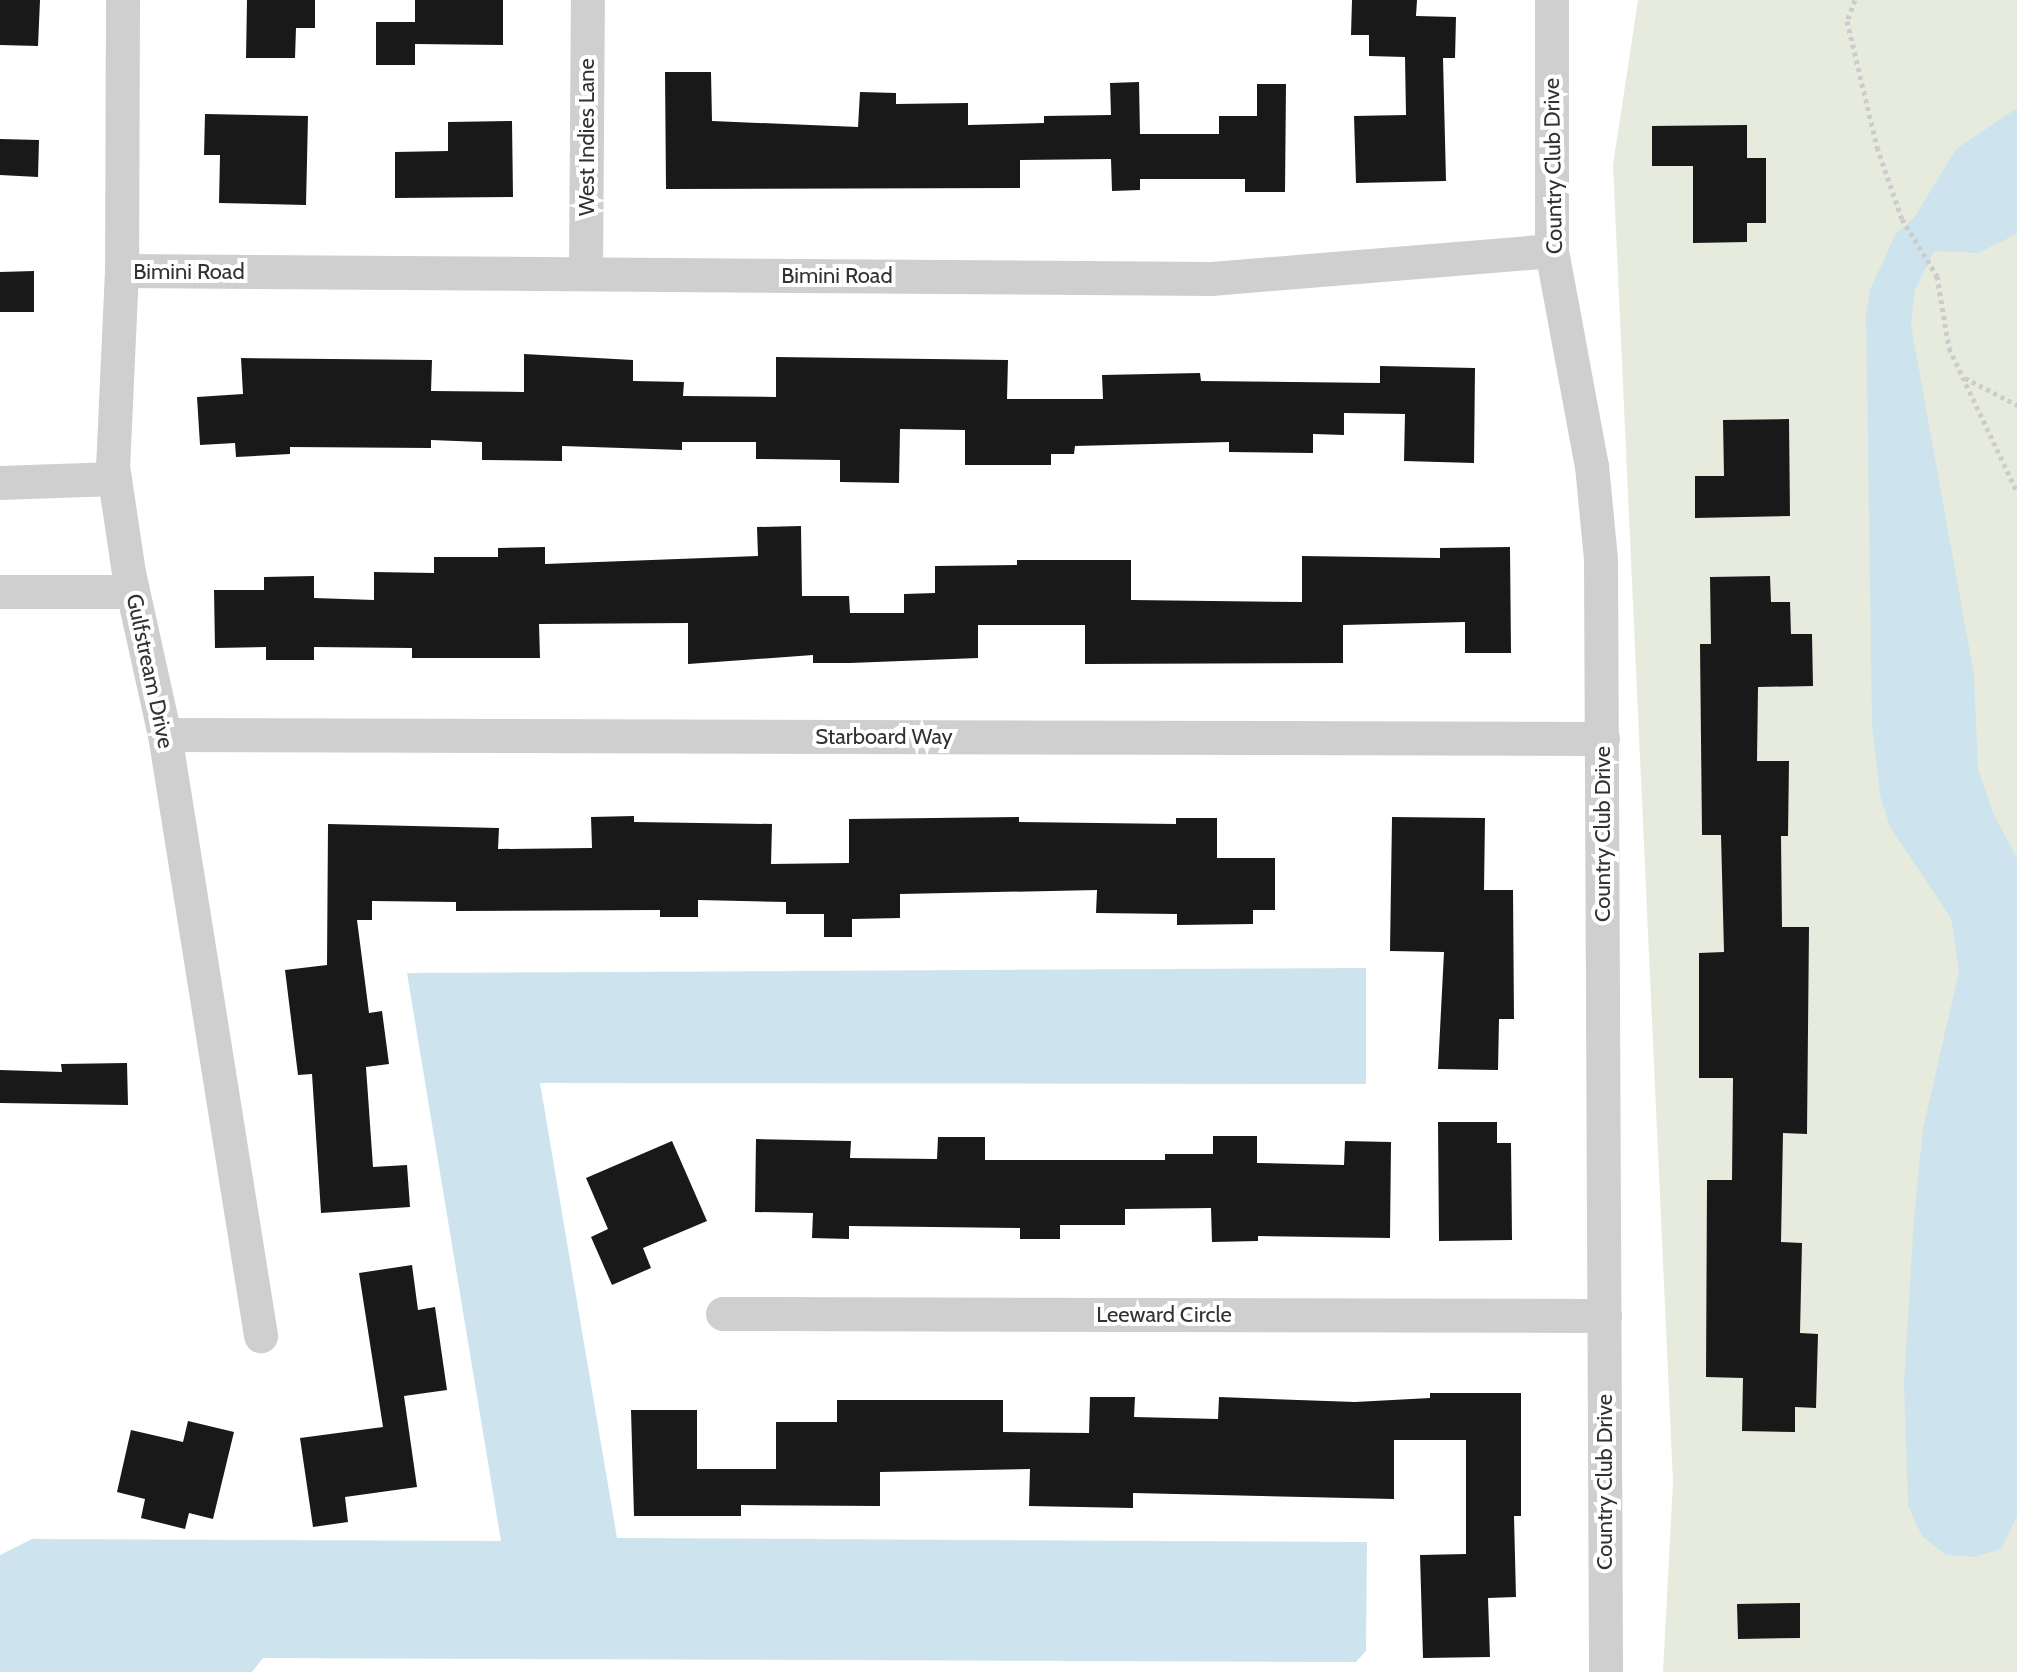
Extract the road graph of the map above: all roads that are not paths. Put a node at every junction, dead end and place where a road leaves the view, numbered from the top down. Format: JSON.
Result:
{"nodes":[{"id":1,"x":123,"y":0,"type":"edge"},
{"id":2,"x":588,"y":0,"type":"edge"},
{"id":3,"x":1552,"y":0,"type":"edge"},
{"id":4,"x":1552,"y":251,"type":"junction"},
{"id":5,"x":122,"y":271,"type":"junction"},
{"id":6,"x":586,"y":274,"type":"junction"},
{"id":7,"x":115,"y":479,"type":"junction"},
{"id":8,"x":0,"y":483,"type":"edge"},
{"id":9,"x":0,"y":592,"type":"edge"},
{"id":10,"x":133,"y":592,"type":"junction"},
{"id":11,"x":165,"y":735,"type":"junction"},
{"id":12,"x":1603,"y":739,"type":"junction"},
{"id":13,"x":723,"y":1314,"type":"dead end"},
{"id":14,"x":1605,"y":1316,"type":"junction"},
{"id":15,"x":261,"y":1336,"type":"dead end"},
{"id":16,"x":1606,"y":1672,"type":"edge"}],
"edges":[{"from":1,"to":5,"type":"street","name":"Gulfstream Drive"},
{"from":2,"to":6,"type":"street","name":"West Indies Lane"},
{"from":3,"to":4,"type":"street","name":"Country Club Drive"},
{"from":4,"to":6,"type":"street","name":"Bimini Road"},
{"from":4,"to":12,"type":"street","name":"Country Club Drive"},
{"from":5,"to":6,"type":"street","name":"Bimini Road"},
{"from":5,"to":7,"type":"street","name":"Gulfstream Drive"},
{"from":7,"to":8,"type":"street"},
{"from":7,"to":10,"type":"street","name":"Gulfstream Drive"},
{"from":9,"to":10,"type":"street"},
{"from":10,"to":11,"type":"street","name":"Gulfstream Drive"},
{"from":11,"to":12,"type":"street","name":"Starboard Way"},
{"from":11,"to":15,"type":"street","name":"Gulfstream Drive"},
{"from":12,"to":14,"type":"street","name":"Country Club Drive"},
{"from":13,"to":14,"type":"street","name":"Leeward Circle"},
{"from":14,"to":16,"type":"street","name":"Country Club Drive"}]}
